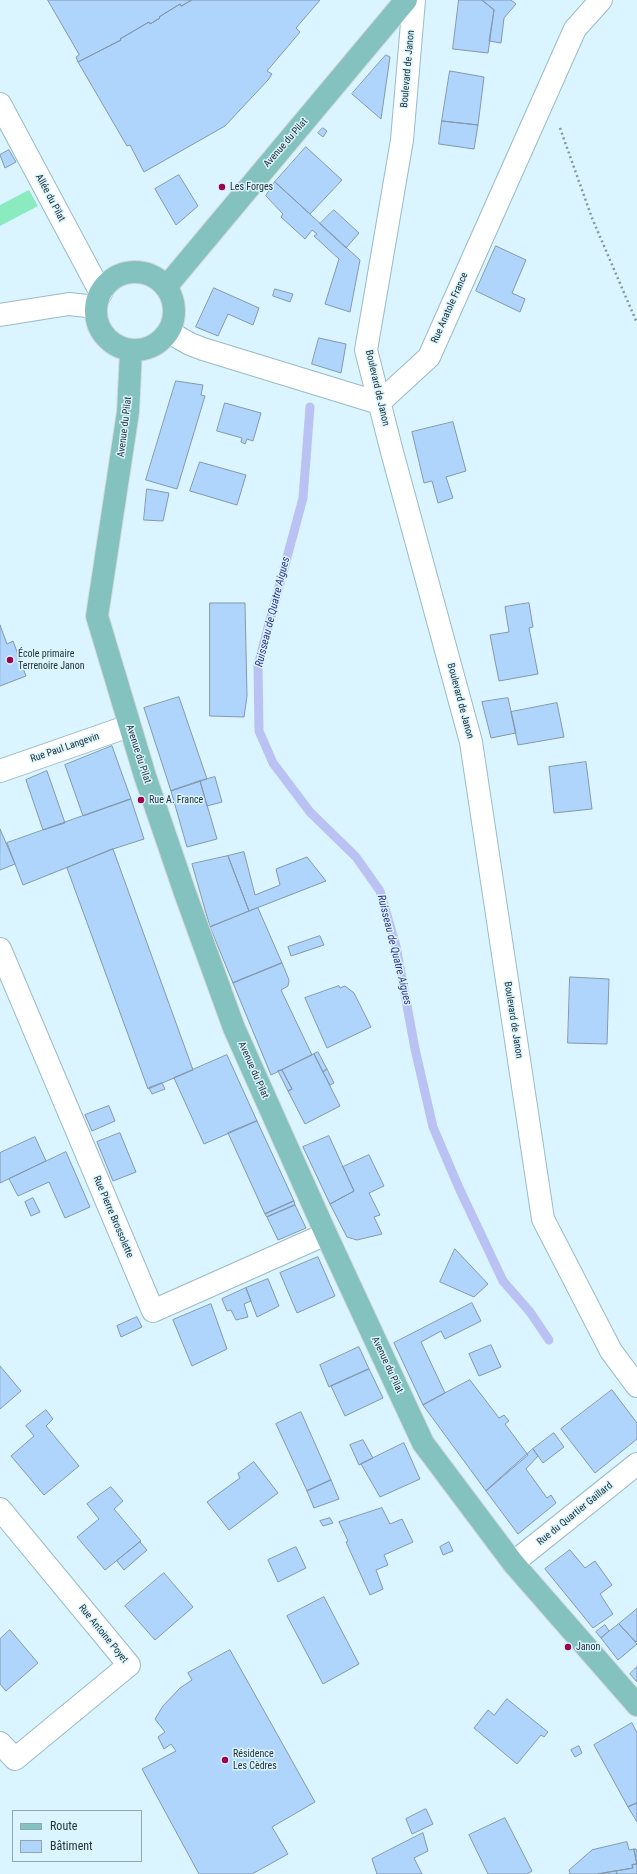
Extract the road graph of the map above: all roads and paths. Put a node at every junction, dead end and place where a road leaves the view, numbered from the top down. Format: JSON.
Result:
{"nodes":[{"id":1,"x":406,"y":0,"type":"edge"},
{"id":2,"x":414,"y":0,"type":"edge"},
{"id":3,"x":601,"y":0,"type":"edge"},
{"id":4,"x":0,"y":104,"type":"edge"},
{"id":5,"x":560,"y":128,"type":"dead end"},
{"id":6,"x":166,"y":287,"type":"junction"},
{"id":7,"x":98,"y":300,"type":"junction"},
{"id":8,"x":0,"y":315,"type":"edge"},
{"id":9,"x":637,"y":323,"type":"edge"},
{"id":10,"x":169,"y":332,"type":"junction"},
{"id":11,"x":131,"y":351,"type":"junction"},
{"id":12,"x":379,"y":403,"type":"junction"},
{"id":13,"x":129,"y":726,"type":"junction"},
{"id":14,"x":0,"y":771,"type":"edge"},
{"id":15,"x":0,"y":948,"type":"edge"},
{"id":16,"x":326,"y":1234,"type":"junction"},
{"id":17,"x":637,"y":1386,"type":"edge"},
{"id":18,"x":637,"y":1464,"type":"edge"},
{"id":19,"x":0,"y":1509,"type":"edge"},
{"id":20,"x":514,"y":1563,"type":"junction"},
{"id":21,"x":637,"y":1705,"type":"edge"},
{"id":22,"x":0,"y":1743,"type":"edge"}],
"edges":[{"from":1,"to":6,"type":"main road","name":"Avenue du Pilat"},
{"from":2,"to":12,"type":"street","name":"Boulevard de Janon"},
{"from":3,"to":12,"type":"street","name":"Rue Anatole France"},
{"from":4,"to":7,"type":"street","name":"Allée du Pilat"},
{"from":5,"to":9,"type":"path"},
{"from":6,"to":7,"type":"main road"},
{"from":6,"to":10,"type":"main road"},
{"from":7,"to":8,"type":"street"},
{"from":7,"to":11,"type":"main road"},
{"from":10,"to":11,"type":"main road"},
{"from":10,"to":12,"type":"street"},
{"from":11,"to":13,"type":"main road","name":"Avenue du Pilat"},
{"from":12,"to":17,"type":"street","name":"Boulevard de Janon"},
{"from":13,"to":14,"type":"street","name":"Rue Paul Langevin"},
{"from":13,"to":16,"type":"main road","name":"Avenue du Pilat"},
{"from":15,"to":16,"type":"street","name":"Rue Pierre Brossolette"},
{"from":16,"to":20,"type":"main road","name":"Avenue du Pilat"},
{"from":18,"to":20,"type":"street","name":"Rue du Quartier Gaillard"},
{"from":19,"to":22,"type":"street","name":"Rue Antoine Poyet"},
{"from":20,"to":21,"type":"main road","name":"Avenue du Pilat"}]}
